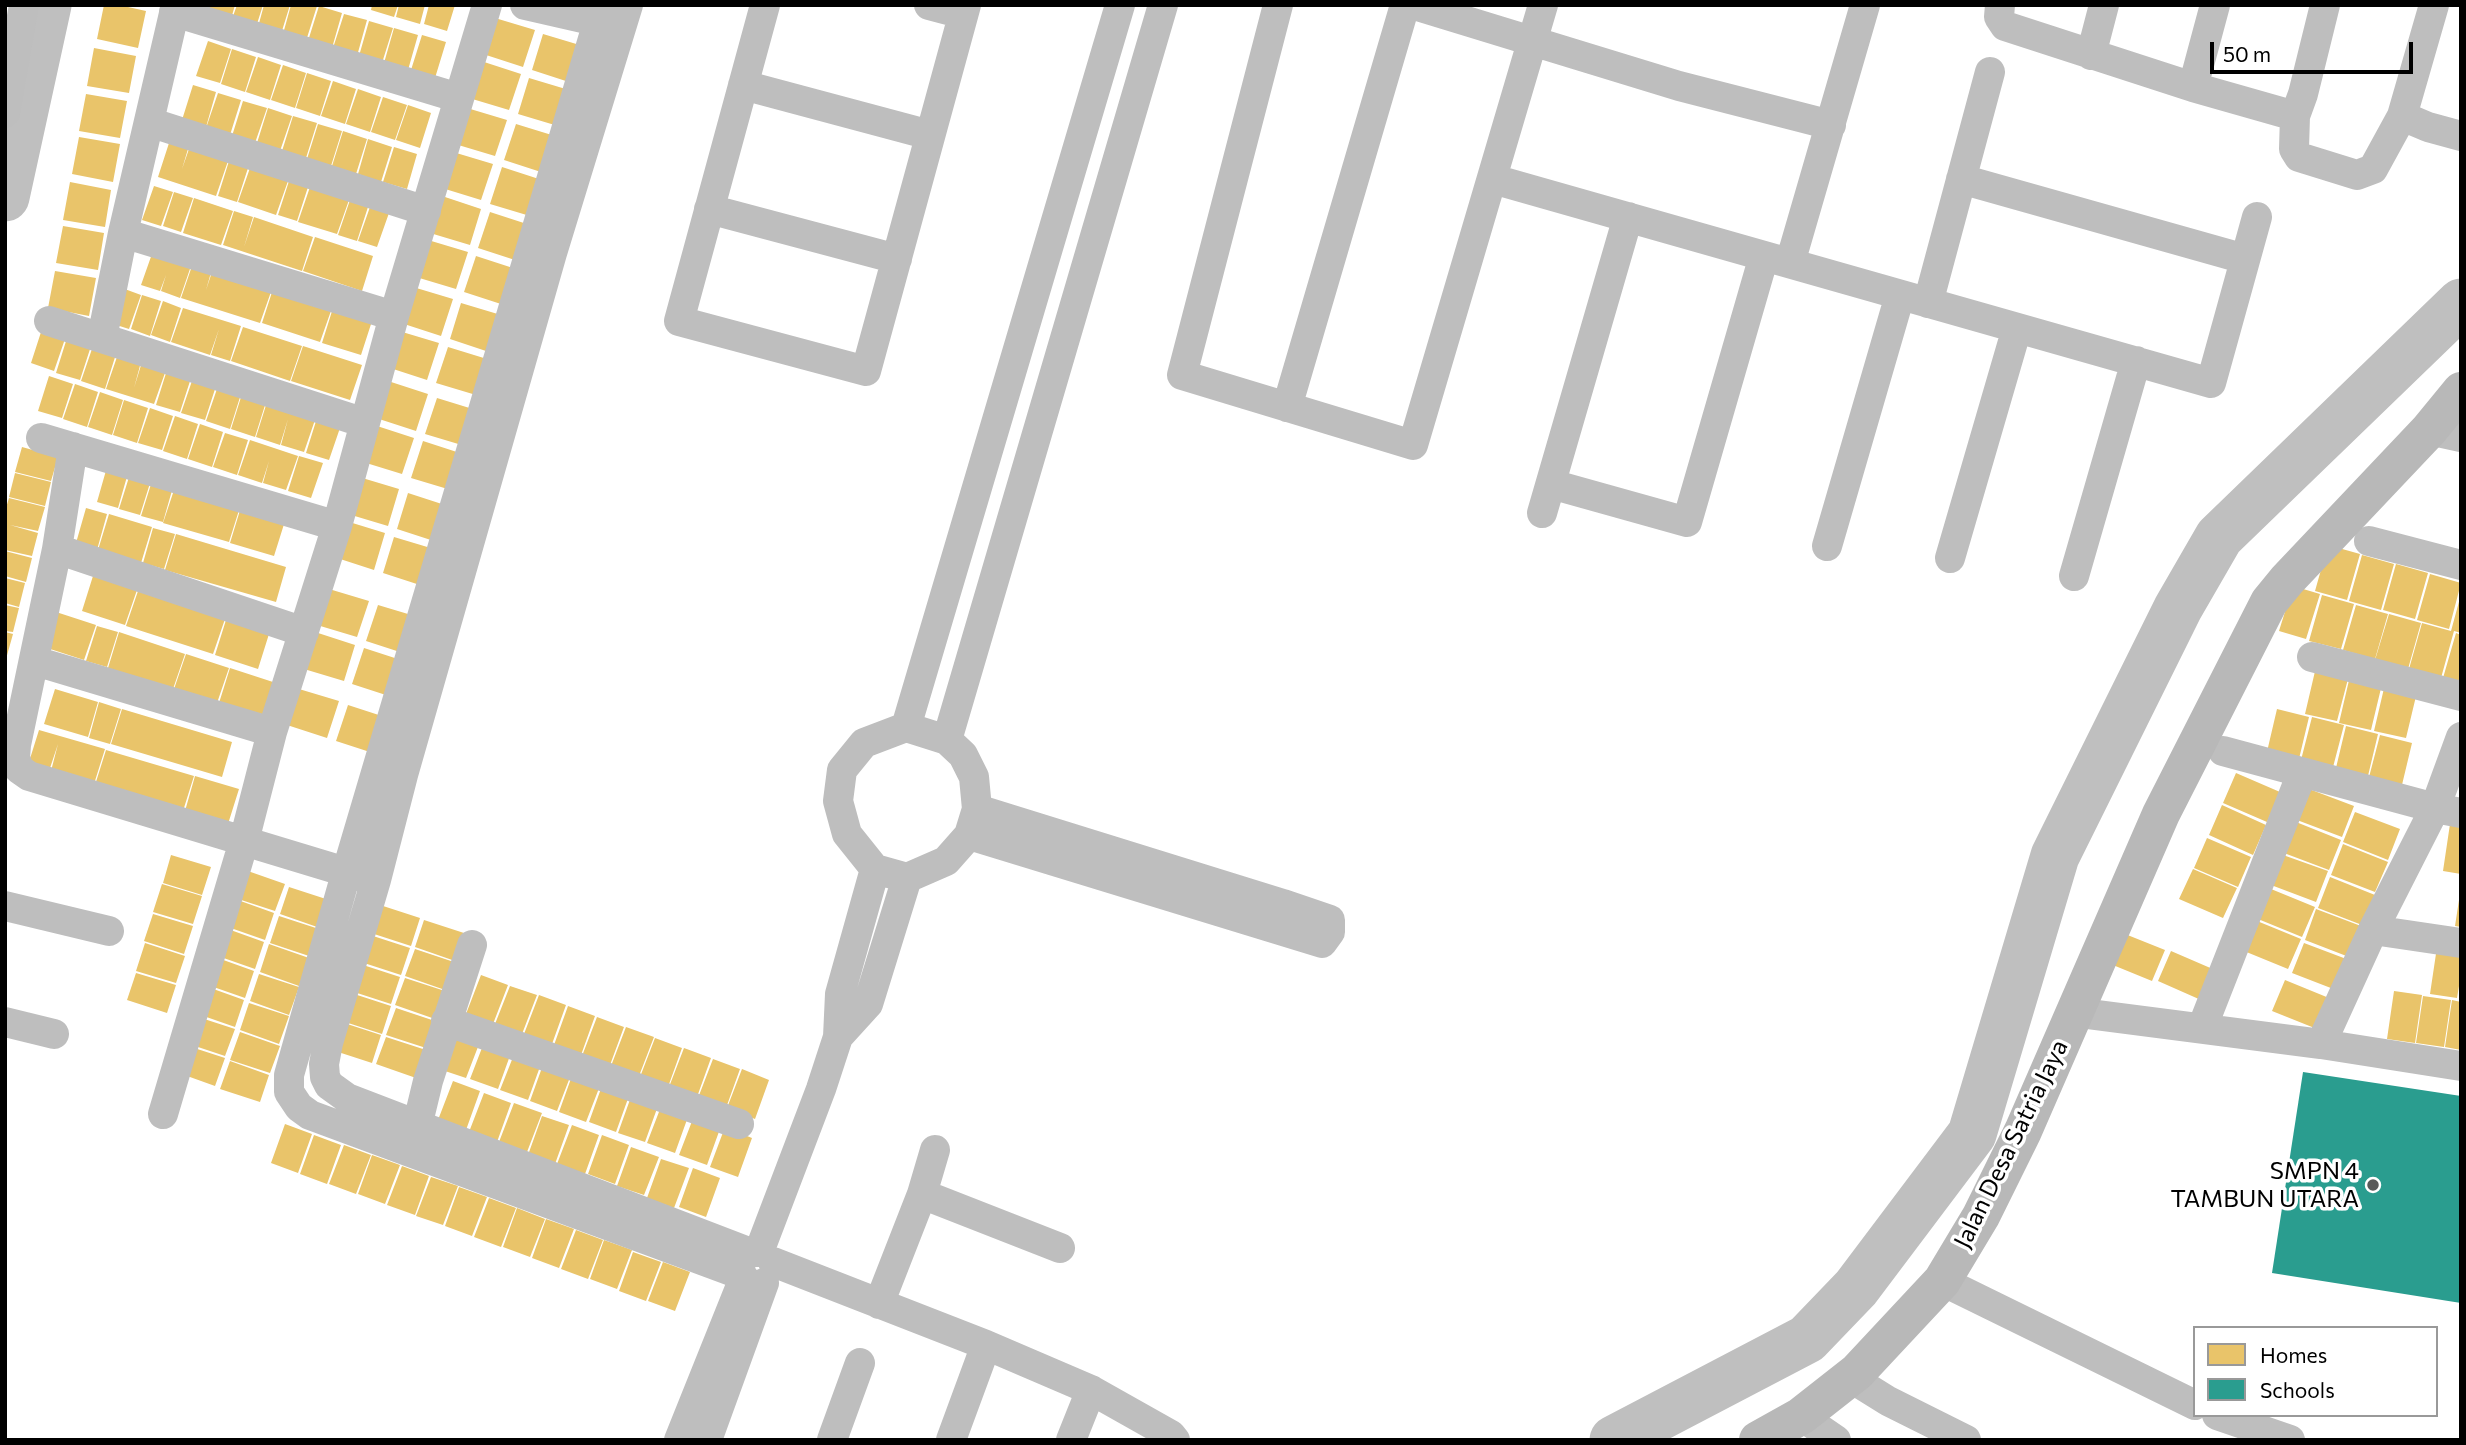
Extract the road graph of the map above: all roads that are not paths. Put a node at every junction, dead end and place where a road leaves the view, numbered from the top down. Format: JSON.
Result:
{"nodes":[{"id":1,"x":24,"y":5,"type":"edge"},
{"id":2,"x":487,"y":5,"type":"edge"},
{"id":3,"x":525,"y":5,"type":"edge"},
{"id":4,"x":765,"y":5,"type":"edge"},
{"id":5,"x":929,"y":5,"type":"edge"},
{"id":6,"x":1120,"y":5,"type":"edge"},
{"id":7,"x":1163,"y":5,"type":"edge"},
{"id":8,"x":1278,"y":5,"type":"edge"},
{"id":9,"x":1405,"y":5,"type":"edge"},
{"id":10,"x":1414,"y":5,"type":"edge"},
{"id":11,"x":1544,"y":5,"type":"edge"},
{"id":12,"x":1865,"y":5,"type":"edge"},
{"id":13,"x":2000,"y":5,"type":"edge"},
{"id":14,"x":2104,"y":5,"type":"edge"},
{"id":15,"x":2215,"y":5,"type":"edge"},
{"id":16,"x":2325,"y":5,"type":"edge"},
{"id":17,"x":2434,"y":5,"type":"edge"},
{"id":18,"x":175,"y":9,"type":"edge"},
{"id":19,"x":964,"y":10,"type":"edge"},
{"id":20,"x":613,"y":15,"type":"edge"},
{"id":21,"x":1533,"y":42,"type":"junction"},
{"id":22,"x":2091,"y":55,"type":"junction"},
{"id":23,"x":1990,"y":72,"type":"dead end"},
{"id":24,"x":743,"y":85,"type":"junction"},
{"id":25,"x":2193,"y":87,"type":"junction"},
{"id":26,"x":459,"y":98,"type":"junction"},
{"id":27,"x":5,"y":113,"type":"edge"},
{"id":28,"x":2295,"y":116,"type":"junction"},
{"id":29,"x":2402,"y":116,"type":"junction"},
{"id":30,"x":149,"y":122,"type":"junction"},
{"id":31,"x":1830,"y":125,"type":"junction"},
{"id":32,"x":930,"y":135,"type":"junction"},
{"id":33,"x":2461,"y":136,"type":"edge"},
{"id":34,"x":1493,"y":179,"type":"junction"},
{"id":35,"x":1961,"y":179,"type":"junction"},
{"id":36,"x":709,"y":209,"type":"junction"},
{"id":37,"x":426,"y":211,"type":"junction"},
{"id":38,"x":1628,"y":217,"type":"junction"},
{"id":39,"x":2257,"y":218,"type":"dead end"},
{"id":40,"x":123,"y":233,"type":"junction"},
{"id":41,"x":897,"y":259,"type":"junction"},
{"id":42,"x":1777,"y":259,"type":"junction"},
{"id":43,"x":2245,"y":259,"type":"junction"},
{"id":44,"x":1914,"y":299,"type":"junction"},
{"id":45,"x":394,"y":317,"type":"junction"},
{"id":46,"x":50,"y":321,"type":"dead end"},
{"id":47,"x":2017,"y":328,"type":"junction"},
{"id":48,"x":102,"y":338,"type":"junction"},
{"id":49,"x":2136,"y":361,"type":"junction"},
{"id":50,"x":2461,"y":391,"type":"edge"},
{"id":51,"x":1287,"y":407,"type":"junction"},
{"id":52,"x":365,"y":423,"type":"junction"},
{"id":53,"x":2445,"y":433,"type":"edge"},
{"id":54,"x":41,"y":438,"type":"dead end"},
{"id":55,"x":73,"y":447,"type":"junction"},
{"id":56,"x":474,"y":483,"type":"junction"},
{"id":57,"x":1551,"y":484,"type":"junction"},
{"id":58,"x":1542,"y":513,"type":"dead end"},
{"id":59,"x":337,"y":526,"type":"junction"},
{"id":60,"x":2369,"y":541,"type":"dead end"},
{"id":61,"x":1827,"y":546,"type":"dead end"},
{"id":62,"x":57,"y":549,"type":"junction"},
{"id":63,"x":1950,"y":558,"type":"dead end"},
{"id":64,"x":2461,"y":565,"type":"edge"},
{"id":65,"x":2074,"y":576,"type":"dead end"},
{"id":66,"x":304,"y":632,"type":"junction"},
{"id":67,"x":2312,"y":657,"type":"dead end"},
{"id":68,"x":35,"y":661,"type":"junction"},
{"id":69,"x":2461,"y":696,"type":"edge"},
{"id":70,"x":906,"y":727,"type":"junction"},
{"id":71,"x":272,"y":732,"type":"junction"},
{"id":72,"x":2461,"y":737,"type":"edge"},
{"id":73,"x":947,"y":740,"type":"junction"},
{"id":74,"x":2223,"y":751,"type":"dead end"},
{"id":75,"x":2302,"y":773,"type":"junction"},
{"id":76,"x":2448,"y":811,"type":"edge"},
{"id":77,"x":973,"y":822,"type":"junction"},
{"id":78,"x":244,"y":841,"type":"junction"},
{"id":79,"x":875,"y":869,"type":"junction"},
{"id":80,"x":346,"y":874,"type":"junction"},
{"id":81,"x":907,"y":878,"type":"junction"},
{"id":82,"x":376,"y":880,"type":"junction"},
{"id":83,"x":5,"y":906,"type":"edge"},
{"id":84,"x":2373,"y":930,"type":"junction"},
{"id":85,"x":109,"y":931,"type":"dead end"},
{"id":86,"x":2461,"y":943,"type":"edge"},
{"id":87,"x":472,"y":945,"type":"dead end"},
{"id":88,"x":2073,"y":1012,"type":"junction"},
{"id":89,"x":446,"y":1021,"type":"junction"},
{"id":90,"x":5,"y":1022,"type":"edge"},
{"id":91,"x":2202,"y":1028,"type":"junction"},
{"id":92,"x":54,"y":1034,"type":"dead end"},
{"id":93,"x":838,"y":1037,"type":"junction"},
{"id":94,"x":2321,"y":1044,"type":"junction"},
{"id":95,"x":2461,"y":1066,"type":"edge"},
{"id":96,"x":329,"y":1085,"type":"junction"},
{"id":97,"x":163,"y":1114,"type":"dead end"},
{"id":98,"x":310,"y":1115,"type":"junction"},
{"id":99,"x":739,"y":1124,"type":"dead end"},
{"id":100,"x":414,"y":1139,"type":"junction"},
{"id":101,"x":935,"y":1150,"type":"dead end"},
{"id":102,"x":922,"y":1194,"type":"junction"},
{"id":103,"x":1060,"y":1248,"type":"dead end"},
{"id":104,"x":756,"y":1267,"type":"junction"},
{"id":105,"x":1942,"y":1280,"type":"junction"},
{"id":106,"x":879,"y":1304,"type":"junction"},
{"id":107,"x":986,"y":1345,"type":"junction"},
{"id":108,"x":860,"y":1363,"type":"dead end"},
{"id":109,"x":1851,"y":1378,"type":"junction"},
{"id":110,"x":1091,"y":1390,"type":"junction"},
{"id":111,"x":2193,"y":1404,"type":"edge"},
{"id":112,"x":1801,"y":1416,"type":"junction"},
{"id":113,"x":2223,"y":1417,"type":"edge"},
{"id":114,"x":679,"y":1440,"type":"edge"},
{"id":115,"x":707,"y":1440,"type":"edge"},
{"id":116,"x":832,"y":1440,"type":"edge"},
{"id":117,"x":951,"y":1440,"type":"edge"},
{"id":118,"x":1071,"y":1440,"type":"edge"},
{"id":119,"x":1175,"y":1440,"type":"edge"},
{"id":120,"x":1758,"y":1440,"type":"edge"},
{"id":121,"x":1836,"y":1440,"type":"edge"},
{"id":122,"x":1966,"y":1440,"type":"edge"},
{"id":123,"x":2290,"y":1440,"type":"edge"}],
"edges":[{"from":1,"to":27,"type":"street"},
{"from":2,"to":26,"type":"street"},
{"from":3,"to":20,"type":"street"},
{"from":4,"to":24,"type":"street"},
{"from":5,"to":19,"type":"street"},
{"from":6,"to":70,"type":"street"},
{"from":7,"to":73,"type":"street"},
{"from":8,"to":51,"type":"street"},
{"from":9,"to":51,"type":"street"},
{"from":10,"to":21,"type":"street"},
{"from":11,"to":21,"type":"street"},
{"from":12,"to":31,"type":"street"},
{"from":13,"to":22,"type":"street"},
{"from":14,"to":22,"type":"street"},
{"from":15,"to":25,"type":"street"},
{"from":16,"to":28,"type":"street"},
{"from":17,"to":29,"type":"street"},
{"from":18,"to":26,"type":"street"},
{"from":18,"to":30,"type":"street"},
{"from":19,"to":32,"type":"street"},
{"from":20,"to":56,"type":"street"},
{"from":21,"to":31,"type":"street"},
{"from":21,"to":34,"type":"street"},
{"from":22,"to":25,"type":"street"},
{"from":23,"to":35,"type":"street"},
{"from":24,"to":32,"type":"street"},
{"from":24,"to":36,"type":"street"},
{"from":25,"to":28,"type":"street"},
{"from":26,"to":37,"type":"street"},
{"from":28,"to":29,"type":"street"},
{"from":29,"to":33,"type":"street"},
{"from":30,"to":37,"type":"street"},
{"from":30,"to":40,"type":"street"},
{"from":31,"to":42,"type":"street"},
{"from":32,"to":41,"type":"street"},
{"from":34,"to":38,"type":"street"},
{"from":34,"to":51,"type":"street"},
{"from":35,"to":43,"type":"street"},
{"from":35,"to":44,"type":"street"},
{"from":36,"to":41,"type":"street"},
{"from":36,"to":41,"type":"street"},
{"from":37,"to":45,"type":"street"},
{"from":38,"to":42,"type":"street"},
{"from":38,"to":57,"type":"street"},
{"from":39,"to":43,"type":"street"},
{"from":40,"to":45,"type":"street"},
{"from":40,"to":48,"type":"street"},
{"from":42,"to":44,"type":"street"},
{"from":42,"to":57,"type":"street"},
{"from":43,"to":49,"type":"street"},
{"from":44,"to":47,"type":"street"},
{"from":44,"to":61,"type":"street"},
{"from":45,"to":52,"type":"street"},
{"from":46,"to":48,"type":"street"},
{"from":47,"to":49,"type":"street"},
{"from":47,"to":63,"type":"street"},
{"from":48,"to":52,"type":"street"},
{"from":49,"to":65,"type":"street"},
{"from":50,"to":53,"type":"street","name":"Jalan Desa Satria Jaya"},
{"from":52,"to":59,"type":"street"},
{"from":53,"to":88,"type":"street","name":"Jalan Desa Satria Jaya"},
{"from":54,"to":55,"type":"street"},
{"from":55,"to":59,"type":"street"},
{"from":55,"to":62,"type":"street"},
{"from":56,"to":80,"type":"street"},
{"from":56,"to":82,"type":"street"},
{"from":57,"to":58,"type":"street"},
{"from":59,"to":66,"type":"street"},
{"from":60,"to":64,"type":"street"},
{"from":62,"to":66,"type":"street"},
{"from":62,"to":68,"type":"street"},
{"from":66,"to":71,"type":"street"},
{"from":67,"to":69,"type":"street"},
{"from":68,"to":71,"type":"street"},
{"from":68,"to":78,"type":"street"},
{"from":70,"to":73,"type":"street"},
{"from":70,"to":79,"type":"street"},
{"from":71,"to":78,"type":"street"},
{"from":72,"to":76,"type":"street"},
{"from":73,"to":77,"type":"street"},
{"from":74,"to":75,"type":"street"},
{"from":75,"to":76,"type":"street"},
{"from":75,"to":91,"type":"street"},
{"from":76,"to":84,"type":"street"},
{"from":77,"to":77,"type":"street"},
{"from":77,"to":81,"type":"street"},
{"from":78,"to":80,"type":"street"},
{"from":78,"to":97,"type":"street"},
{"from":79,"to":81,"type":"street"},
{"from":79,"to":93,"type":"street"},
{"from":80,"to":82,"type":"street"},
{"from":80,"to":98,"type":"street"},
{"from":81,"to":93,"type":"street"},
{"from":82,"to":96,"type":"street"},
{"from":83,"to":85,"type":"street"},
{"from":84,"to":86,"type":"street"},
{"from":84,"to":94,"type":"street"},
{"from":87,"to":89,"type":"street"},
{"from":88,"to":91,"type":"street"},
{"from":88,"to":105,"type":"street","name":"Jalan Desa Satria Jaya"},
{"from":89,"to":99,"type":"street"},
{"from":89,"to":100,"type":"street"},
{"from":90,"to":92,"type":"street"},
{"from":91,"to":94,"type":"street"},
{"from":93,"to":104,"type":"street"},
{"from":94,"to":95,"type":"street"},
{"from":96,"to":98,"type":"street"},
{"from":96,"to":100,"type":"street"},
{"from":98,"to":100,"type":"street"},
{"from":100,"to":104,"type":"street"},
{"from":101,"to":102,"type":"street"},
{"from":102,"to":103,"type":"street"},
{"from":102,"to":106,"type":"street"},
{"from":104,"to":106,"type":"street"},
{"from":104,"to":114,"type":"street"},
{"from":104,"to":115,"type":"street"},
{"from":105,"to":109,"type":"street","name":"Jalan Desa Satria Jaya"},
{"from":105,"to":111,"type":"street"},
{"from":106,"to":107,"type":"street"},
{"from":107,"to":110,"type":"street"},
{"from":107,"to":117,"type":"street"},
{"from":108,"to":116,"type":"street"},
{"from":109,"to":112,"type":"street","name":"Jalan Desa Satria Jaya"},
{"from":109,"to":122,"type":"street"},
{"from":110,"to":118,"type":"street"},
{"from":110,"to":119,"type":"street"},
{"from":112,"to":120,"type":"street","name":"Jalan Desa Satria Jaya"},
{"from":112,"to":121,"type":"street"},
{"from":113,"to":123,"type":"street"}]}
